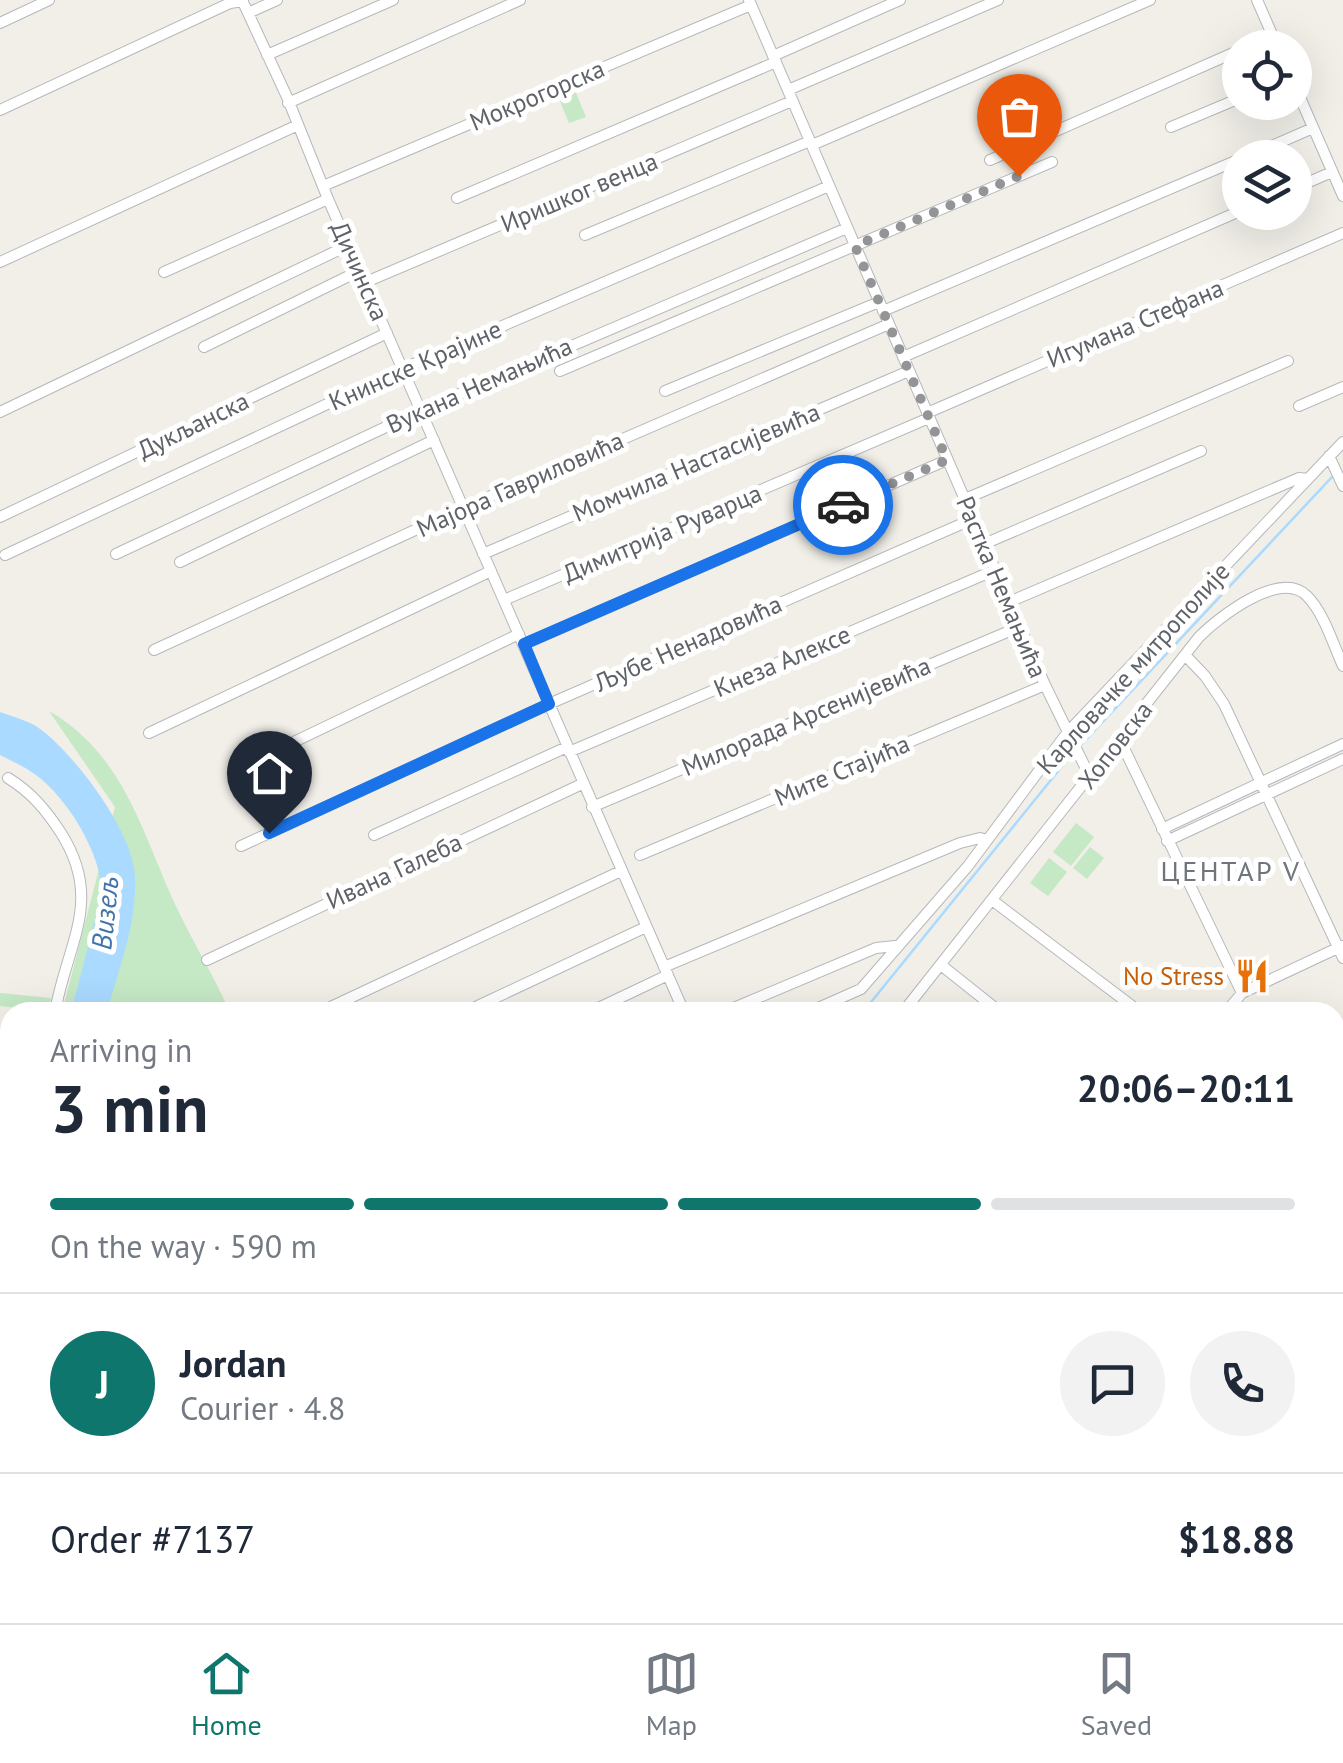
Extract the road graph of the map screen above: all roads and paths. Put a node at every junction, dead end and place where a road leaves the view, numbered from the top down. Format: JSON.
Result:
{"nodes":[{"id":1,"x":49,"y":0,"type":"edge"},
{"id":2,"x":277,"y":0,"type":"edge"},
{"id":3,"x":393,"y":0,"type":"edge"},
{"id":4,"x":520,"y":0,"type":"edge"},
{"id":5,"x":900,"y":0,"type":"edge"},
{"id":6,"x":998,"y":0,"type":"edge"},
{"id":7,"x":1150,"y":0,"type":"edge"},
{"id":8,"x":1257,"y":0,"type":"edge"},
{"id":9,"x":750,"y":2,"type":"edge"},
{"id":10,"x":244,"y":5,"type":"edge"},
{"id":11,"x":0,"y":23,"type":"edge"},
{"id":12,"x":1271,"y":30,"type":"edge"},
{"id":13,"x":267,"y":56,"type":"junction"},
{"id":14,"x":1222,"y":58,"type":"edge"},
{"id":15,"x":775,"y":59,"type":"junction"},
{"id":16,"x":790,"y":96,"type":"junction"},
{"id":17,"x":288,"y":102,"type":"junction"},
{"id":18,"x":1222,"y":105,"type":"edge"},
{"id":19,"x":0,"y":110,"type":"edge"},
{"id":20,"x":1310,"y":120,"type":"edge"},
{"id":21,"x":298,"y":125,"type":"junction"},
{"id":22,"x":1170,"y":127,"type":"dead end"},
{"id":23,"x":1313,"y":128,"type":"junction"},
{"id":24,"x":1285,"y":140,"type":"edge"},
{"id":25,"x":811,"y":143,"type":"junction"},
{"id":26,"x":990,"y":160,"type":"dead end"},
{"id":27,"x":1052,"y":162,"type":"dead end"},
{"id":28,"x":1222,"y":166,"type":"edge"},
{"id":29,"x":1332,"y":172,"type":"junction"},
{"id":30,"x":1312,"y":181,"type":"edge"},
{"id":31,"x":323,"y":186,"type":"junction"},
{"id":32,"x":829,"y":186,"type":"junction"},
{"id":33,"x":1343,"y":196,"type":"edge"},
{"id":34,"x":328,"y":198,"type":"junction"},
{"id":35,"x":457,"y":198,"type":"dead end"},
{"id":36,"x":1222,"y":220,"type":"edge"},
{"id":37,"x":847,"y":228,"type":"junction"},
{"id":38,"x":1343,"y":233,"type":"edge"},
{"id":39,"x":585,"y":235,"type":"dead end"},
{"id":40,"x":349,"y":244,"type":"junction"},
{"id":41,"x":855,"y":246,"type":"junction"},
{"id":42,"x":0,"y":262,"type":"edge"},
{"id":43,"x":360,"y":270,"type":"junction"},
{"id":44,"x":164,"y":272,"type":"dead end"},
{"id":45,"x":366,"y":282,"type":"junction"},
{"id":46,"x":881,"y":306,"type":"junction"},
{"id":47,"x":889,"y":324,"type":"junction"},
{"id":48,"x":387,"y":333,"type":"junction"},
{"id":49,"x":204,"y":347,"type":"dead end"},
{"id":50,"x":903,"y":356,"type":"junction"},
{"id":51,"x":1288,"y":361,"type":"dead end"},
{"id":52,"x":402,"y":369,"type":"junction"},
{"id":53,"x":909,"y":370,"type":"junction"},
{"id":54,"x":560,"y":371,"type":"dead end"},
{"id":55,"x":1343,"y":387,"type":"edge"},
{"id":56,"x":666,"y":391,"type":"dead end"},
{"id":57,"x":1299,"y":406,"type":"dead end"},
{"id":58,"x":422,"y":410,"type":"junction"},
{"id":59,"x":0,"y":412,"type":"edge"},
{"id":60,"x":928,"y":415,"type":"junction"},
{"id":61,"x":434,"y":440,"type":"junction"},
{"id":62,"x":1343,"y":442,"type":"edge"},
{"id":63,"x":1201,"y":451,"type":"dead end"},
{"id":64,"x":1329,"y":456,"type":"junction"},
{"id":65,"x":947,"y":460,"type":"junction"},
{"id":66,"x":1308,"y":479,"type":"junction"},
{"id":67,"x":1342,"y":486,"type":"edge"},
{"id":68,"x":964,"y":500,"type":"junction"},
{"id":69,"x":463,"y":508,"type":"junction"},
{"id":70,"x":0,"y":517,"type":"edge"},
{"id":71,"x":973,"y":519,"type":"junction"},
{"id":72,"x":984,"y":544,"type":"junction"},
{"id":73,"x":5,"y":554,"type":"dead end"},
{"id":74,"x":116,"y":554,"type":"dead end"},
{"id":75,"x":483,"y":554,"type":"junction"},
{"id":76,"x":180,"y":562,"type":"dead end"},
{"id":77,"x":490,"y":570,"type":"junction"},
{"id":78,"x":995,"y":570,"type":"junction"},
{"id":79,"x":504,"y":600,"type":"junction"},
{"id":80,"x":1009,"y":602,"type":"junction"},
{"id":81,"x":1019,"y":627,"type":"junction"},
{"id":82,"x":522,"y":639,"type":"junction"},
{"id":83,"x":154,"y":650,"type":"dead end"},
{"id":84,"x":1185,"y":655,"type":"junction"},
{"id":85,"x":1343,"y":666,"type":"edge"},
{"id":86,"x":1045,"y":685,"type":"junction"},
{"id":87,"x":549,"y":704,"type":"junction"},
{"id":88,"x":1067,"y":732,"type":"junction"},
{"id":89,"x":148,"y":733,"type":"dead end"},
{"id":90,"x":1120,"y":740,"type":"junction"},
{"id":91,"x":1343,"y":744,"type":"edge"},
{"id":92,"x":568,"y":749,"type":"junction"},
{"id":93,"x":1343,"y":759,"type":"edge"},
{"id":94,"x":252,"y":762,"type":"dead end"},
{"id":95,"x":1088,"y":773,"type":"junction"},
{"id":96,"x":8,"y":778,"type":"dead end"},
{"id":97,"x":1261,"y":783,"type":"junction"},
{"id":98,"x":582,"y":784,"type":"junction"},
{"id":99,"x":1266,"y":795,"type":"junction"},
{"id":100,"x":592,"y":807,"type":"junction"},
{"id":101,"x":1162,"y":829,"type":"junction"},
{"id":102,"x":374,"y":836,"type":"dead end"},
{"id":103,"x":987,"y":840,"type":"junction"},
{"id":104,"x":1167,"y":841,"type":"junction"},
{"id":105,"x":241,"y":846,"type":"dead end"},
{"id":106,"x":640,"y":855,"type":"dead end"},
{"id":107,"x":621,"y":871,"type":"junction"},
{"id":108,"x":992,"y":900,"type":"junction"},
{"id":109,"x":646,"y":927,"type":"junction"},
{"id":110,"x":895,"y":946,"type":"junction"},
{"id":111,"x":1341,"y":951,"type":"edge"},
{"id":112,"x":208,"y":960,"type":"dead end"},
{"id":113,"x":941,"y":965,"type":"junction"},
{"id":114,"x":666,"y":971,"type":"junction"},
{"id":115,"x":1242,"y":993,"type":"junction"},
{"id":116,"x":58,"y":1002,"type":"edge"},
{"id":117,"x":341,"y":1002,"type":"edge"},
{"id":118,"x":486,"y":1002,"type":"edge"},
{"id":119,"x":609,"y":1002,"type":"edge"},
{"id":120,"x":680,"y":1002,"type":"edge"},
{"id":121,"x":748,"y":1002,"type":"edge"},
{"id":122,"x":833,"y":1002,"type":"edge"},
{"id":123,"x":912,"y":1002,"type":"edge"},
{"id":124,"x":987,"y":1002,"type":"edge"},
{"id":125,"x":1127,"y":1002,"type":"edge"},
{"id":126,"x":1234,"y":1002,"type":"edge"}],
"edges":[{"from":1,"to":11,"type":"street"},
{"from":2,"to":10,"type":"street"},
{"from":3,"to":13,"type":"street"},
{"from":4,"to":17,"type":"street"},
{"from":5,"to":15,"type":"street"},
{"from":6,"to":16,"type":"street","name":"Иришког венца"},
{"from":7,"to":25,"type":"street"},
{"from":8,"to":12,"type":"street"},
{"from":9,"to":15,"type":"street","name":"Растка Немањића"},
{"from":9,"to":31,"type":"street","name":"Мокрогорска"},
{"from":10,"to":13,"type":"street","name":"Дичинска"},
{"from":10,"to":19,"type":"street"},
{"from":13,"to":17,"type":"street","name":"Дичинска"},
{"from":14,"to":26,"type":"street"},
{"from":15,"to":16,"type":"street","name":"Растка Немањића"},
{"from":15,"to":35,"type":"street"},
{"from":16,"to":25,"type":"street","name":"Растка Немањића"},
{"from":16,"to":45,"type":"street","name":"Иришког венца"},
{"from":17,"to":21,"type":"street","name":"Дичинска"},
{"from":18,"to":22,"type":"street"},
{"from":20,"to":23,"type":"street"},
{"from":21,"to":31,"type":"street","name":"Дичинска"},
{"from":21,"to":42,"type":"street"},
{"from":23,"to":24,"type":"street"},
{"from":23,"to":29,"type":"street"},
{"from":25,"to":32,"type":"street","name":"Растка Немањића"},
{"from":25,"to":39,"type":"street"},
{"from":27,"to":41,"type":"street"},
{"from":28,"to":46,"type":"street"},
{"from":29,"to":30,"type":"street"},
{"from":29,"to":33,"type":"street"},
{"from":31,"to":34,"type":"street","name":"Дичинска"},
{"from":32,"to":37,"type":"street","name":"Растка Немањића"},
{"from":32,"to":52,"type":"street","name":"Книнске Крајине"},
{"from":34,"to":40,"type":"street","name":"Дичинска"},
{"from":34,"to":44,"type":"street"},
{"from":36,"to":50,"type":"street"},
{"from":37,"to":41,"type":"street","name":"Растка Немањића"},
{"from":37,"to":58,"type":"street","name":"Вукана Немањића"},
{"from":38,"to":60,"type":"street","name":"Игумана Стефана"},
{"from":40,"to":43,"type":"street","name":"Дичинска"},
{"from":40,"to":59,"type":"street"},
{"from":41,"to":46,"type":"street","name":"Растка Немањића"},
{"from":41,"to":54,"type":"street"},
{"from":43,"to":45,"type":"street","name":"Дичинска"},
{"from":43,"to":49,"type":"street"},
{"from":45,"to":48,"type":"street","name":"Дичинска"},
{"from":46,"to":47,"type":"street","name":"Растка Немањића"},
{"from":46,"to":56,"type":"street"},
{"from":47,"to":50,"type":"street","name":"Растка Немањића"},
{"from":47,"to":69,"type":"street","name":"Мајора Гавриловића"},
{"from":48,"to":52,"type":"street","name":"Дичинска"},
{"from":48,"to":70,"type":"street","name":"Дукљанска"},
{"from":50,"to":53,"type":"street","name":"Растка Немањића"},
{"from":51,"to":68,"type":"street"},
{"from":52,"to":58,"type":"street","name":"Дичинска"},
{"from":52,"to":73,"type":"street","name":"Книнске Крајине"},
{"from":53,"to":60,"type":"street","name":"Растка Немањића"},
{"from":53,"to":75,"type":"street","name":"Момчила Настасијевића"},
{"from":55,"to":57,"type":"street"},
{"from":58,"to":61,"type":"street","name":"Дичинска"},
{"from":58,"to":74,"type":"street","name":"Вукана Немањића"},
{"from":60,"to":65,"type":"street","name":"Растка Немањића"},
{"from":60,"to":79,"type":"street","name":"Димитрија Руварца"},
{"from":61,"to":69,"type":"street","name":"Дичинска"},
{"from":61,"to":76,"type":"street"},
{"from":62,"to":64,"type":"street","name":"Карловачке митрополије"},
{"from":63,"to":72,"type":"street"},
{"from":64,"to":66,"type":"street","name":"Карловачке митрополије"},
{"from":64,"to":67,"type":"street"},
{"from":65,"to":68,"type":"street","name":"Растка Немањића"},
{"from":65,"to":82,"type":"street"},
{"from":66,"to":80,"type":"street"},
{"from":66,"to":88,"type":"street","name":"Карловачке митрополије"},
{"from":68,"to":71,"type":"street","name":"Растка Немањића"},
{"from":69,"to":75,"type":"street","name":"Дичинска"},
{"from":69,"to":83,"type":"street","name":"Мајора Гавриловића"},
{"from":71,"to":72,"type":"street","name":"Растка Немањића"},
{"from":71,"to":87,"type":"street","name":"Љубе Ненадовића"},
{"from":72,"to":78,"type":"street","name":"Растка Немањића"},
{"from":75,"to":77,"type":"street","name":"Дичинска"},
{"from":77,"to":79,"type":"street","name":"Дичинска"},
{"from":77,"to":89,"type":"street"},
{"from":78,"to":80,"type":"street","name":"Растка Немањића"},
{"from":78,"to":92,"type":"street","name":"Кнеза Алексе"},
{"from":79,"to":82,"type":"street","name":"Дичинска"},
{"from":80,"to":81,"type":"street","name":"Растка Немањића"},
{"from":81,"to":86,"type":"street","name":"Растка Немањића"},
{"from":81,"to":100,"type":"street","name":"Милорада Арсенијевића"},
{"from":82,"to":87,"type":"street","name":"Дичинска"},
{"from":82,"to":94,"type":"street"},
{"from":84,"to":85,"type":"street","name":"Хоповска"},
{"from":84,"to":90,"type":"street","name":"Хоповска"},
{"from":84,"to":97,"type":"street"},
{"from":86,"to":88,"type":"street","name":"Растка Немањића"},
{"from":86,"to":106,"type":"street","name":"Мите Стајића"},
{"from":87,"to":92,"type":"street","name":"Дичинска"},
{"from":87,"to":105,"type":"street","name":"Љубе Ненадовића"},
{"from":88,"to":95,"type":"street","name":"Растка Немањића"},
{"from":88,"to":103,"type":"street","name":"Карловачке митрополије"},
{"from":90,"to":95,"type":"street","name":"Хоповска"},
{"from":90,"to":101,"type":"street"},
{"from":91,"to":97,"type":"street"},
{"from":92,"to":98,"type":"street","name":"Дичинска"},
{"from":92,"to":102,"type":"street"},
{"from":93,"to":99,"type":"street"},
{"from":95,"to":108,"type":"street","name":"Хоповска"},
{"from":96,"to":116,"type":"street"},
{"from":97,"to":99,"type":"street"},
{"from":97,"to":101,"type":"street"},
{"from":98,"to":100,"type":"street","name":"Дичинска"},
{"from":98,"to":112,"type":"street","name":"Ивана Галеба"},
{"from":99,"to":104,"type":"street"},
{"from":99,"to":111,"type":"street"},
{"from":100,"to":107,"type":"street","name":"Дичинска"},
{"from":101,"to":104,"type":"street"},
{"from":103,"to":110,"type":"street","name":"Карловачке митрополије"},
{"from":103,"to":114,"type":"street"},
{"from":104,"to":115,"type":"street"},
{"from":107,"to":109,"type":"street","name":"Дичинска"},
{"from":107,"to":117,"type":"street"},
{"from":108,"to":113,"type":"street","name":"Хоповска"},
{"from":108,"to":125,"type":"street"},
{"from":109,"to":114,"type":"street","name":"Дичинска"},
{"from":109,"to":118,"type":"street"},
{"from":110,"to":121,"type":"street"},
{"from":110,"to":122,"type":"street","name":"Карловачке митрополије"},
{"from":111,"to":115,"type":"street"},
{"from":113,"to":123,"type":"street","name":"Хоповска"},
{"from":113,"to":124,"type":"street"},
{"from":114,"to":119,"type":"street"},
{"from":114,"to":120,"type":"street","name":"Дичинска"},
{"from":115,"to":126,"type":"street"}]}
